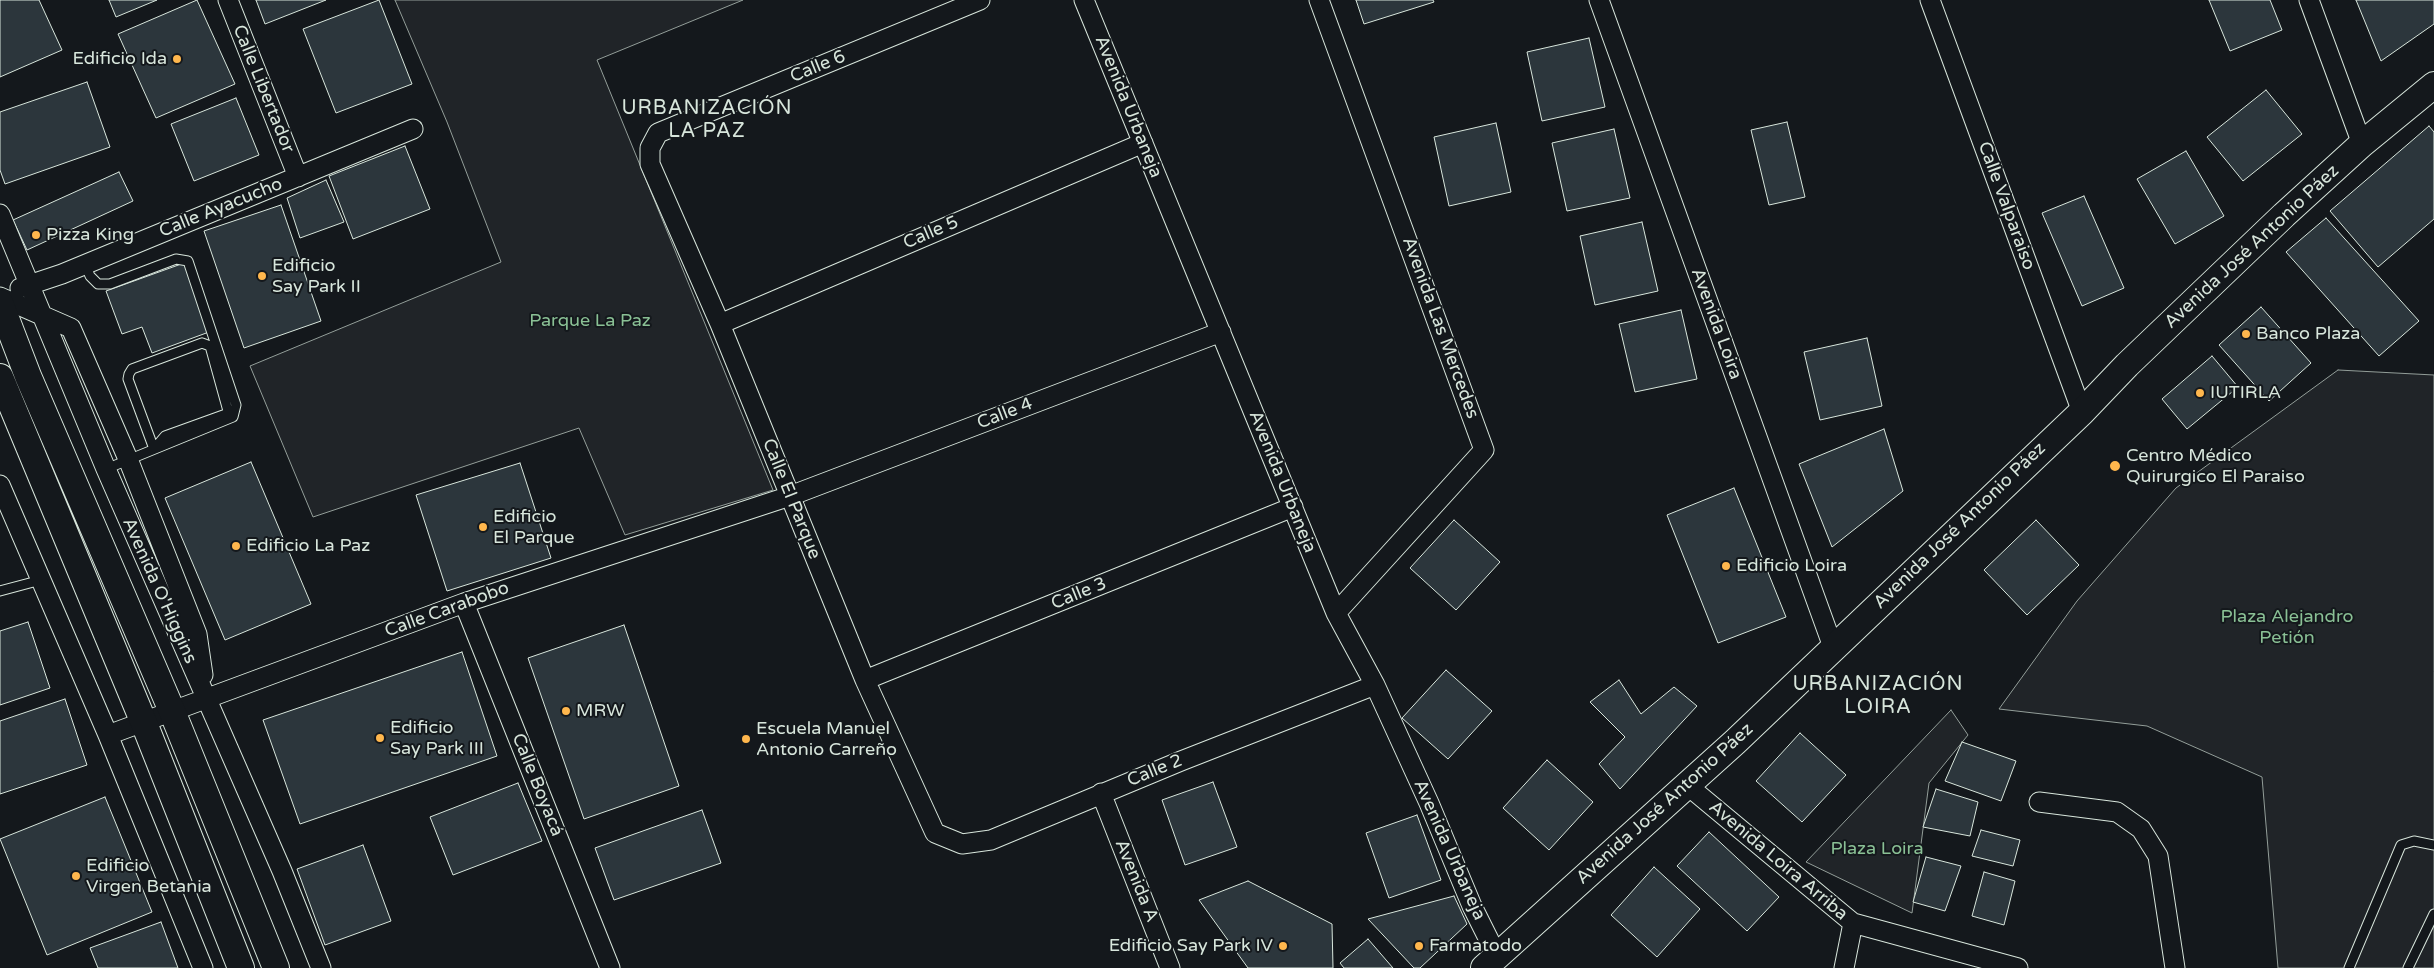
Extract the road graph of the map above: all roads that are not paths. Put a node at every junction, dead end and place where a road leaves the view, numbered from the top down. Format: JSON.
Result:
{"nodes":[{"id":1,"x":228,"y":0,"type":"edge"},
{"id":2,"x":980,"y":0,"type":"edge"},
{"id":3,"x":1084,"y":0,"type":"edge"},
{"id":4,"x":1319,"y":0,"type":"edge"},
{"id":5,"x":1599,"y":0,"type":"edge"},
{"id":6,"x":1930,"y":0,"type":"edge"},
{"id":7,"x":2309,"y":0,"type":"edge"},
{"id":8,"x":2433,"y":88,"type":"edge"},
{"id":9,"x":413,"y":129,"type":"dead end"},
{"id":10,"x":1143,"y":143,"type":"junction"},
{"id":11,"x":2362,"y":144,"type":"junction"},
{"id":12,"x":650,"y":164,"type":"joint"},
{"id":13,"x":298,"y":177,"type":"junction"},
{"id":14,"x":0,"y":214,"type":"edge"},
{"id":15,"x":85,"y":263,"type":"junction"},
{"id":16,"x":30,"y":285,"type":"junction"},
{"id":17,"x":0,"y":296,"type":"edge"},
{"id":18,"x":0,"y":303,"type":"edge"},
{"id":19,"x":41,"y":313,"type":"junction"},
{"id":20,"x":720,"y":324,"type":"junction"},
{"id":21,"x":1221,"y":332,"type":"junction"},
{"id":22,"x":0,"y":378,"type":"edge"},
{"id":23,"x":2082,"y":412,"type":"junction"},
{"id":24,"x":154,"y":449,"type":"junction"},
{"id":25,"x":128,"y":460,"type":"junction"},
{"id":26,"x":106,"y":469,"type":"junction"},
{"id":27,"x":0,"y":484,"type":"edge"},
{"id":28,"x":790,"y":496,"type":"junction"},
{"id":29,"x":1293,"y":507,"type":"junction"},
{"id":30,"x":41,"y":580,"type":"junction"},
{"id":31,"x":0,"y":590,"type":"edge"},
{"id":32,"x":464,"y":603,"type":"junction"},
{"id":33,"x":1336,"y":613,"type":"junction"},
{"id":34,"x":1833,"y":647,"type":"junction"},
{"id":35,"x":865,"y":680,"type":"junction"},
{"id":36,"x":1375,"y":685,"type":"junction"},
{"id":37,"x":206,"y":699,"type":"junction"},
{"id":38,"x":172,"y":711,"type":"junction"},
{"id":39,"x":144,"y":723,"type":"junction"},
{"id":40,"x":108,"y":735,"type":"junction"},
{"id":41,"x":1687,"y":785,"type":"junction"},
{"id":42,"x":1101,"y":793,"type":"junction"},
{"id":43,"x":2039,"y":802,"type":"dead end"},
{"id":44,"x":935,"y":833,"type":"joint"},
{"id":45,"x":2434,"y":845,"type":"edge"},
{"id":46,"x":2434,"y":914,"type":"edge"},
{"id":47,"x":1853,"y":923,"type":"junction"},
{"id":48,"x":1491,"y":962,"type":"edge"},
{"id":49,"x":203,"y":968,"type":"edge"},
{"id":50,"x":241,"y":968,"type":"edge"},
{"id":51,"x":276,"y":968,"type":"edge"},
{"id":52,"x":321,"y":968,"type":"edge"},
{"id":53,"x":610,"y":968,"type":"edge"},
{"id":54,"x":1170,"y":968,"type":"edge"},
{"id":55,"x":1844,"y":968,"type":"edge"},
{"id":56,"x":2016,"y":968,"type":"edge"},
{"id":57,"x":2176,"y":968,"type":"edge"},
{"id":58,"x":2349,"y":968,"type":"edge"},
{"id":59,"x":2408,"y":968,"type":"edge"}],
"edges":[{"from":1,"to":13,"type":"street","name":"Calle Libertador"},
{"from":2,"to":12,"type":"street","name":"Calle 6"},
{"from":3,"to":10,"type":"street","name":"Avenida Urbaneja"},
{"from":4,"to":33,"type":"street","name":"Avenida Las Mercedes"},
{"from":5,"to":34,"type":"street","name":"Avenida Loira"},
{"from":6,"to":23,"type":"street","name":"Calle Valparaiso"},
{"from":7,"to":11,"type":"street"},
{"from":8,"to":11,"type":"main road","name":"Avenida José Antonio Páez"},
{"from":9,"to":13,"type":"street","name":"Calle Ayacucho"},
{"from":10,"to":20,"type":"street","name":"Calle 5"},
{"from":10,"to":21,"type":"street","name":"Avenida Urbaneja"},
{"from":11,"to":23,"type":"main road","name":"Avenida José Antonio Páez"},
{"from":12,"to":20,"type":"street","name":"Calle El Parque"},
{"from":13,"to":15,"type":"street","name":"Calle Ayacucho"},
{"from":14,"to":16,"type":"street","name":"Avenida O'Higgins"},
{"from":15,"to":16,"type":"street","name":"Calle Ayacucho"},
{"from":15,"to":24,"type":"lane"},
{"from":16,"to":17,"type":"street","name":"Calle Ayacucho"},
{"from":16,"to":19,"type":"street","name":"Avenida O'Higgins"},
{"from":17,"to":19,"type":"street"},
{"from":18,"to":38,"type":"main road","name":"Avenida O'Higgins"},
{"from":19,"to":25,"type":"street"},
{"from":19,"to":26,"type":"street","name":"Avenida O'Higgins"},
{"from":20,"to":28,"type":"street","name":"Calle El Parque"},
{"from":21,"to":28,"type":"street","name":"Calle 4"},
{"from":21,"to":29,"type":"street","name":"Avenida Urbaneja"},
{"from":22,"to":39,"type":"main road"},
{"from":23,"to":34,"type":"main road","name":"Avenida José Antonio Páez"},
{"from":24,"to":24,"type":"lane"},
{"from":24,"to":25,"type":"lane"},
{"from":25,"to":26,"type":"lane"},
{"from":25,"to":37,"type":"street"},
{"from":26,"to":37,"type":"street","name":"Avenida O'Higgins"},
{"from":27,"to":30,"type":"street"},
{"from":28,"to":32,"type":"street","name":"Calle Carabobo"},
{"from":28,"to":35,"type":"street","name":"Calle El Parque"},
{"from":29,"to":33,"type":"street","name":"Avenida Urbaneja"},
{"from":29,"to":35,"type":"street","name":"Calle 3"},
{"from":30,"to":31,"type":"lane"},
{"from":30,"to":40,"type":"street"},
{"from":32,"to":37,"type":"street","name":"Calle Carabobo"},
{"from":32,"to":53,"type":"street","name":"Calle Boyacá"},
{"from":33,"to":36,"type":"street","name":"Avenida Urbaneja"},
{"from":34,"to":41,"type":"main road","name":"Avenida José Antonio Páez"},
{"from":35,"to":44,"type":"street","name":"Calle El Parque"},
{"from":36,"to":42,"type":"street","name":"Calle 2"},
{"from":36,"to":48,"type":"street","name":"Avenida Urbaneja"},
{"from":37,"to":38,"type":"street","name":"Calle Carabobo"},
{"from":37,"to":52,"type":"street","name":"Avenida O'Higgins"},
{"from":38,"to":39,"type":"street","name":"Calle Carabobo"},
{"from":38,"to":51,"type":"main road","name":"Avenida O'Higgins"},
{"from":39,"to":40,"type":"street","name":"Calle Carabobo"},
{"from":39,"to":50,"type":"main road"},
{"from":40,"to":49,"type":"street"},
{"from":41,"to":47,"type":"street","name":"Avenida Loira Arriba"},
{"from":41,"to":48,"type":"main road","name":"Avenida José Antonio Páez"},
{"from":42,"to":44,"type":"street","name":"Calle 2"},
{"from":42,"to":54,"type":"street","name":"Avenida A"},
{"from":43,"to":57,"type":"street"},
{"from":45,"to":58,"type":"lane"},
{"from":46,"to":59,"type":"lane"},
{"from":47,"to":55,"type":"street"},
{"from":47,"to":56,"type":"street","name":"Avenida Loira Arriba"}]}
